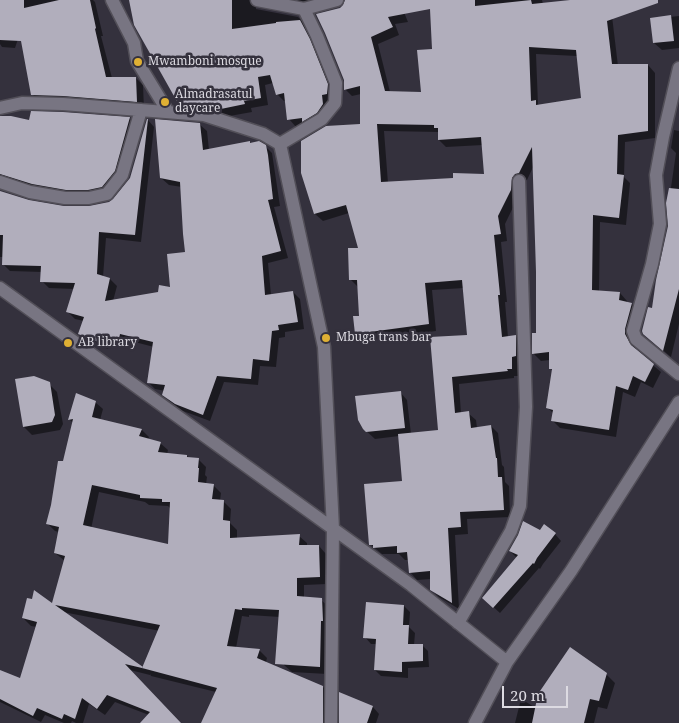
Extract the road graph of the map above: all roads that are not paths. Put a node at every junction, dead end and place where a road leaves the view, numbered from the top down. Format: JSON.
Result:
{"nodes":[{"id":1,"x":112,"y":0,"type":"edge"},
{"id":2,"x":257,"y":0,"type":"edge"},
{"id":3,"x":337,"y":0,"type":"edge"},
{"id":4,"x":304,"y":8,"type":"junction"},
{"id":5,"x":679,"y":68,"type":"edge"},
{"id":6,"x":0,"y":108,"type":"edge"},
{"id":7,"x":141,"y":110,"type":"junction"},
{"id":8,"x":168,"y":112,"type":"junction"},
{"id":9,"x":280,"y":144,"type":"junction"},
{"id":10,"x":519,"y":181,"type":"dead end"},
{"id":11,"x":0,"y":182,"type":"edge"},
{"id":12,"x":0,"y":288,"type":"edge"},
{"id":13,"x":679,"y":374,"type":"edge"},
{"id":14,"x":679,"y":402,"type":"edge"},
{"id":15,"x":333,"y":529,"type":"junction"},
{"id":16,"x":458,"y":623,"type":"junction"},
{"id":17,"x":507,"y":662,"type":"junction"},
{"id":18,"x":331,"y":723,"type":"edge"},
{"id":19,"x":475,"y":723,"type":"edge"}],
"edges":[{"from":1,"to":8,"type":"street"},
{"from":2,"to":4,"type":"street"},
{"from":3,"to":4,"type":"street"},
{"from":4,"to":9,"type":"street"},
{"from":5,"to":13,"type":"street"},
{"from":6,"to":7,"type":"street"},
{"from":7,"to":8,"type":"street"},
{"from":7,"to":11,"type":"street"},
{"from":8,"to":9,"type":"street"},
{"from":9,"to":15,"type":"street"},
{"from":10,"to":16,"type":"street"},
{"from":12,"to":15,"type":"street"},
{"from":14,"to":17,"type":"street"},
{"from":15,"to":16,"type":"street"},
{"from":15,"to":18,"type":"street"},
{"from":16,"to":17,"type":"street"},
{"from":17,"to":19,"type":"street"}]}
